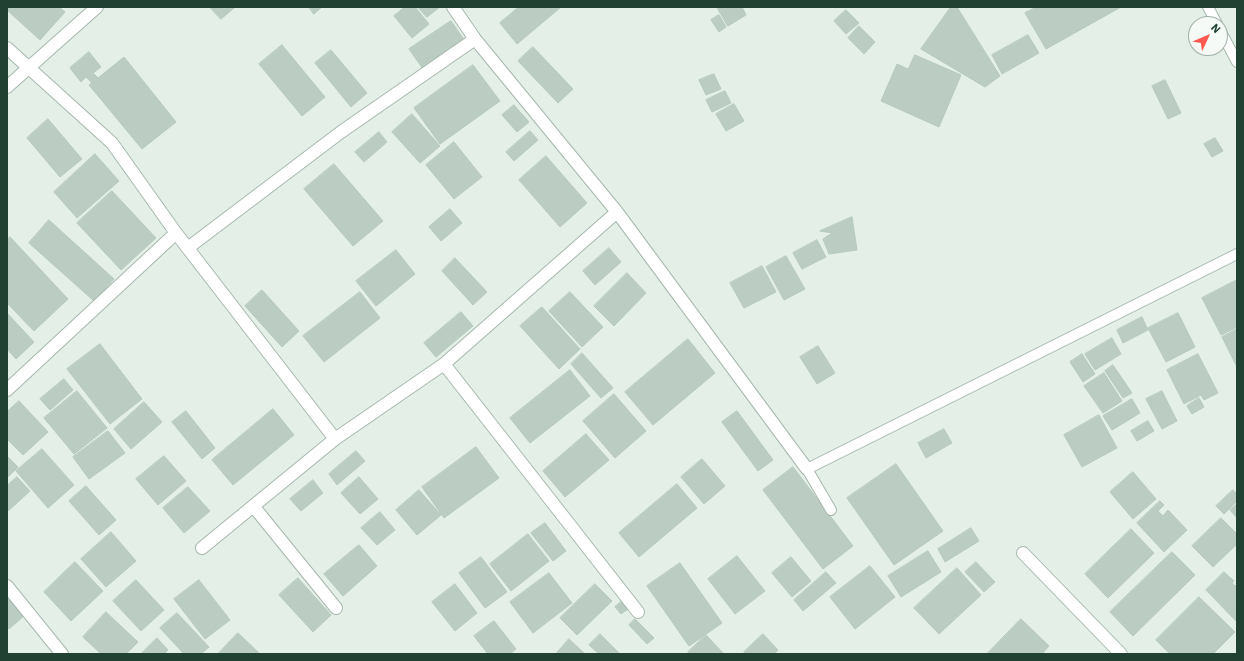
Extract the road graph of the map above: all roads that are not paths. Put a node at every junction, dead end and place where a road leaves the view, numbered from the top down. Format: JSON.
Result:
{"nodes":[{"id":1,"x":97,"y":7,"type":"edge"},
{"id":2,"x":453,"y":7,"type":"edge"},
{"id":3,"x":1208,"y":7,"type":"edge"},
{"id":4,"x":1213,"y":16,"type":"edge"},
{"id":5,"x":476,"y":38,"type":"junction"},
{"id":6,"x":1228,"y":45,"type":"edge"},
{"id":7,"x":7,"y":48,"type":"edge"},
{"id":8,"x":1237,"y":62,"type":"edge"},
{"id":9,"x":29,"y":69,"type":"junction"},
{"id":10,"x":7,"y":87,"type":"edge"},
{"id":11,"x":617,"y":212,"type":"junction"},
{"id":12,"x":176,"y":233,"type":"junction"},
{"id":13,"x":189,"y":247,"type":"junction"},
{"id":14,"x":1237,"y":254,"type":"edge"},
{"id":15,"x":444,"y":364,"type":"junction"},
{"id":16,"x":7,"y":390,"type":"edge"},
{"id":17,"x":335,"y":439,"type":"junction"},
{"id":18,"x":807,"y":469,"type":"junction"},
{"id":19,"x":254,"y":507,"type":"junction"},
{"id":20,"x":831,"y":510,"type":"dead end"},
{"id":21,"x":202,"y":548,"type":"dead end"},
{"id":22,"x":1023,"y":553,"type":"dead end"},
{"id":23,"x":7,"y":586,"type":"edge"},
{"id":24,"x":336,"y":608,"type":"dead end"},
{"id":25,"x":638,"y":612,"type":"dead end"},
{"id":26,"x":62,"y":654,"type":"edge"},
{"id":27,"x":1121,"y":654,"type":"edge"}],
"edges":[{"from":1,"to":9,"type":"street"},
{"from":2,"to":5,"type":"street"},
{"from":3,"to":4,"type":"lane"},
{"from":5,"to":11,"type":"street"},
{"from":5,"to":13,"type":"street"},
{"from":6,"to":8,"type":"lane"},
{"from":7,"to":9,"type":"street"},
{"from":9,"to":10,"type":"street"},
{"from":9,"to":12,"type":"street"},
{"from":11,"to":15,"type":"street"},
{"from":11,"to":18,"type":"street"},
{"from":12,"to":13,"type":"street"},
{"from":12,"to":16,"type":"street"},
{"from":13,"to":17,"type":"street"},
{"from":14,"to":18,"type":"lane"},
{"from":15,"to":17,"type":"street"},
{"from":15,"to":25,"type":"street"},
{"from":17,"to":19,"type":"street"},
{"from":18,"to":20,"type":"lane"},
{"from":19,"to":21,"type":"street"},
{"from":19,"to":24,"type":"street"},
{"from":22,"to":27,"type":"street"},
{"from":23,"to":26,"type":"street"}]}
